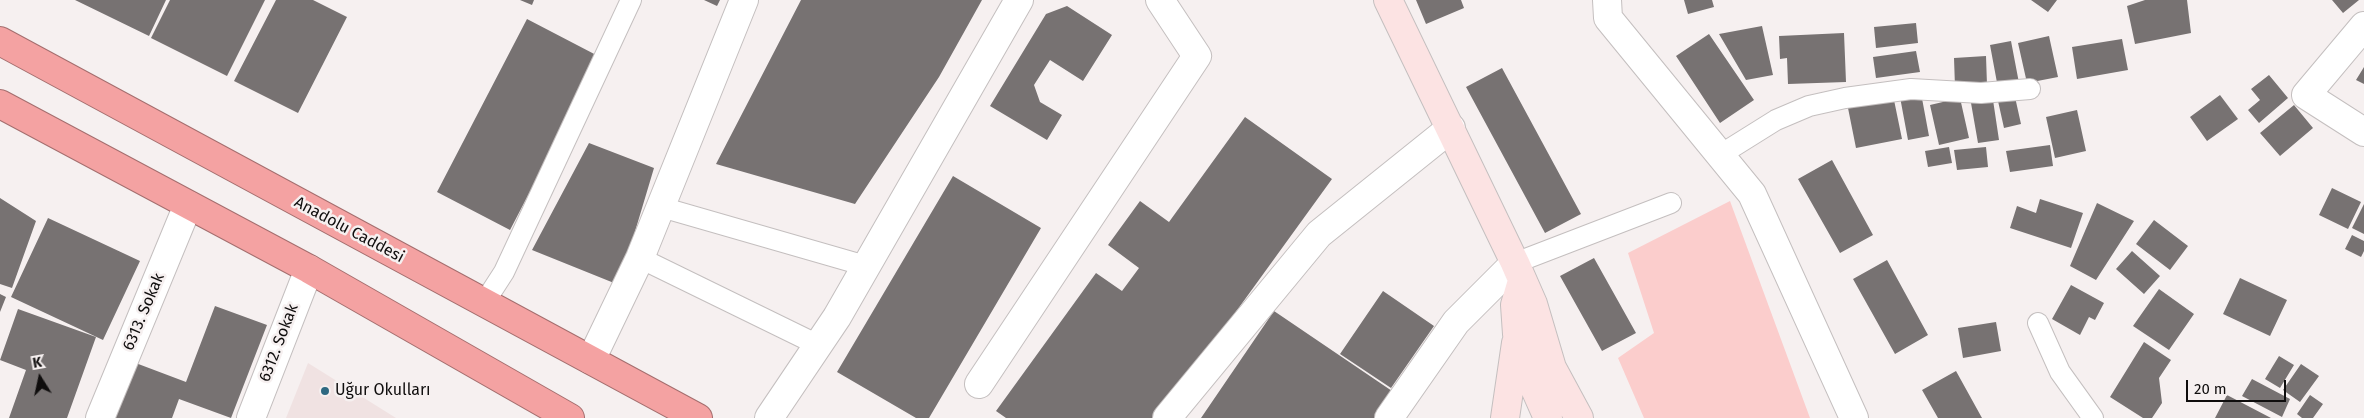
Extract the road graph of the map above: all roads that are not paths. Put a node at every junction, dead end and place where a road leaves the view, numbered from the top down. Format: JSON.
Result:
{"nodes":[{"id":1,"x":631,"y":0,"type":"edge"},
{"id":2,"x":744,"y":0,"type":"edge"},
{"id":3,"x":1019,"y":0,"type":"edge"},
{"id":4,"x":1160,"y":0,"type":"edge"},
{"id":5,"x":1388,"y":0,"type":"edge"},
{"id":6,"x":1607,"y":0,"type":"edge"},
{"id":7,"x":2364,"y":26,"type":"edge"},
{"id":8,"x":0,"y":41,"type":"edge"},
{"id":9,"x":2030,"y":89,"type":"dead end"},
{"id":10,"x":0,"y":104,"type":"edge"},
{"id":11,"x":1451,"y":128,"type":"junction"},
{"id":12,"x":2364,"y":132,"type":"edge"},
{"id":13,"x":1720,"y":155,"type":"junction"},
{"id":14,"x":1671,"y":203,"type":"dead end"},
{"id":15,"x":188,"y":205,"type":"junction"},
{"id":16,"x":662,"y":207,"type":"junction"},
{"id":17,"x":640,"y":258,"type":"junction"},
{"id":18,"x":866,"y":266,"type":"junction"},
{"id":19,"x":309,"y":269,"type":"junction"},
{"id":20,"x":1519,"y":272,"type":"junction"},
{"id":21,"x":484,"y":303,"type":"junction"},
{"id":22,"x":2038,"y":323,"type":"dead end"},
{"id":23,"x":1517,"y":334,"type":"junction"},
{"id":24,"x":818,"y":345,"type":"junction"},
{"id":25,"x":591,"y":360,"type":"junction"},
{"id":26,"x":979,"y":384,"type":"dead end"},
{"id":27,"x":100,"y":418,"type":"edge"},
{"id":28,"x":251,"y":418,"type":"edge"},
{"id":29,"x":570,"y":418,"type":"edge"},
{"id":30,"x":698,"y":418,"type":"edge"},
{"id":31,"x":769,"y":418,"type":"edge"},
{"id":32,"x":1167,"y":418,"type":"edge"},
{"id":33,"x":1389,"y":418,"type":"edge"},
{"id":34,"x":1505,"y":418,"type":"edge"},
{"id":35,"x":1548,"y":418,"type":"edge"},
{"id":36,"x":1579,"y":418,"type":"edge"},
{"id":37,"x":1854,"y":418,"type":"edge"},
{"id":38,"x":2094,"y":418,"type":"edge"}],
"edges":[{"from":1,"to":21,"type":"lane"},
{"from":2,"to":16,"type":"street"},
{"from":3,"to":18,"type":"street"},
{"from":4,"to":26,"type":"street"},
{"from":5,"to":11,"type":"street"},
{"from":6,"to":13,"type":"street"},
{"from":7,"to":12,"type":"street"},
{"from":8,"to":21,"type":"highway","name":"Anadolu Caddesi"},
{"from":9,"to":13,"type":"lane"},
{"from":10,"to":15,"type":"highway"},
{"from":11,"to":20,"type":"street"},
{"from":11,"to":32,"type":"street"},
{"from":13,"to":37,"type":"street"},
{"from":14,"to":20,"type":"lane"},
{"from":15,"to":19,"type":"highway"},
{"from":15,"to":27,"type":"street","name":"6313. Sokak"},
{"from":16,"to":17,"type":"street"},
{"from":16,"to":18,"type":"lane"},
{"from":17,"to":24,"type":"lane"},
{"from":17,"to":25,"type":"street"},
{"from":18,"to":24,"type":"street"},
{"from":19,"to":28,"type":"street","name":"6312. Sokak"},
{"from":19,"to":29,"type":"highway"},
{"from":20,"to":23,"type":"street"},
{"from":20,"to":33,"type":"street"},
{"from":20,"to":36,"type":"street"},
{"from":21,"to":25,"type":"highway","name":"Anadolu Caddesi"},
{"from":22,"to":38,"type":"lane"},
{"from":23,"to":34,"type":"street"},
{"from":23,"to":35,"type":"street"},
{"from":24,"to":31,"type":"street"},
{"from":25,"to":30,"type":"highway","name":"Anadolu Caddesi"}]}
